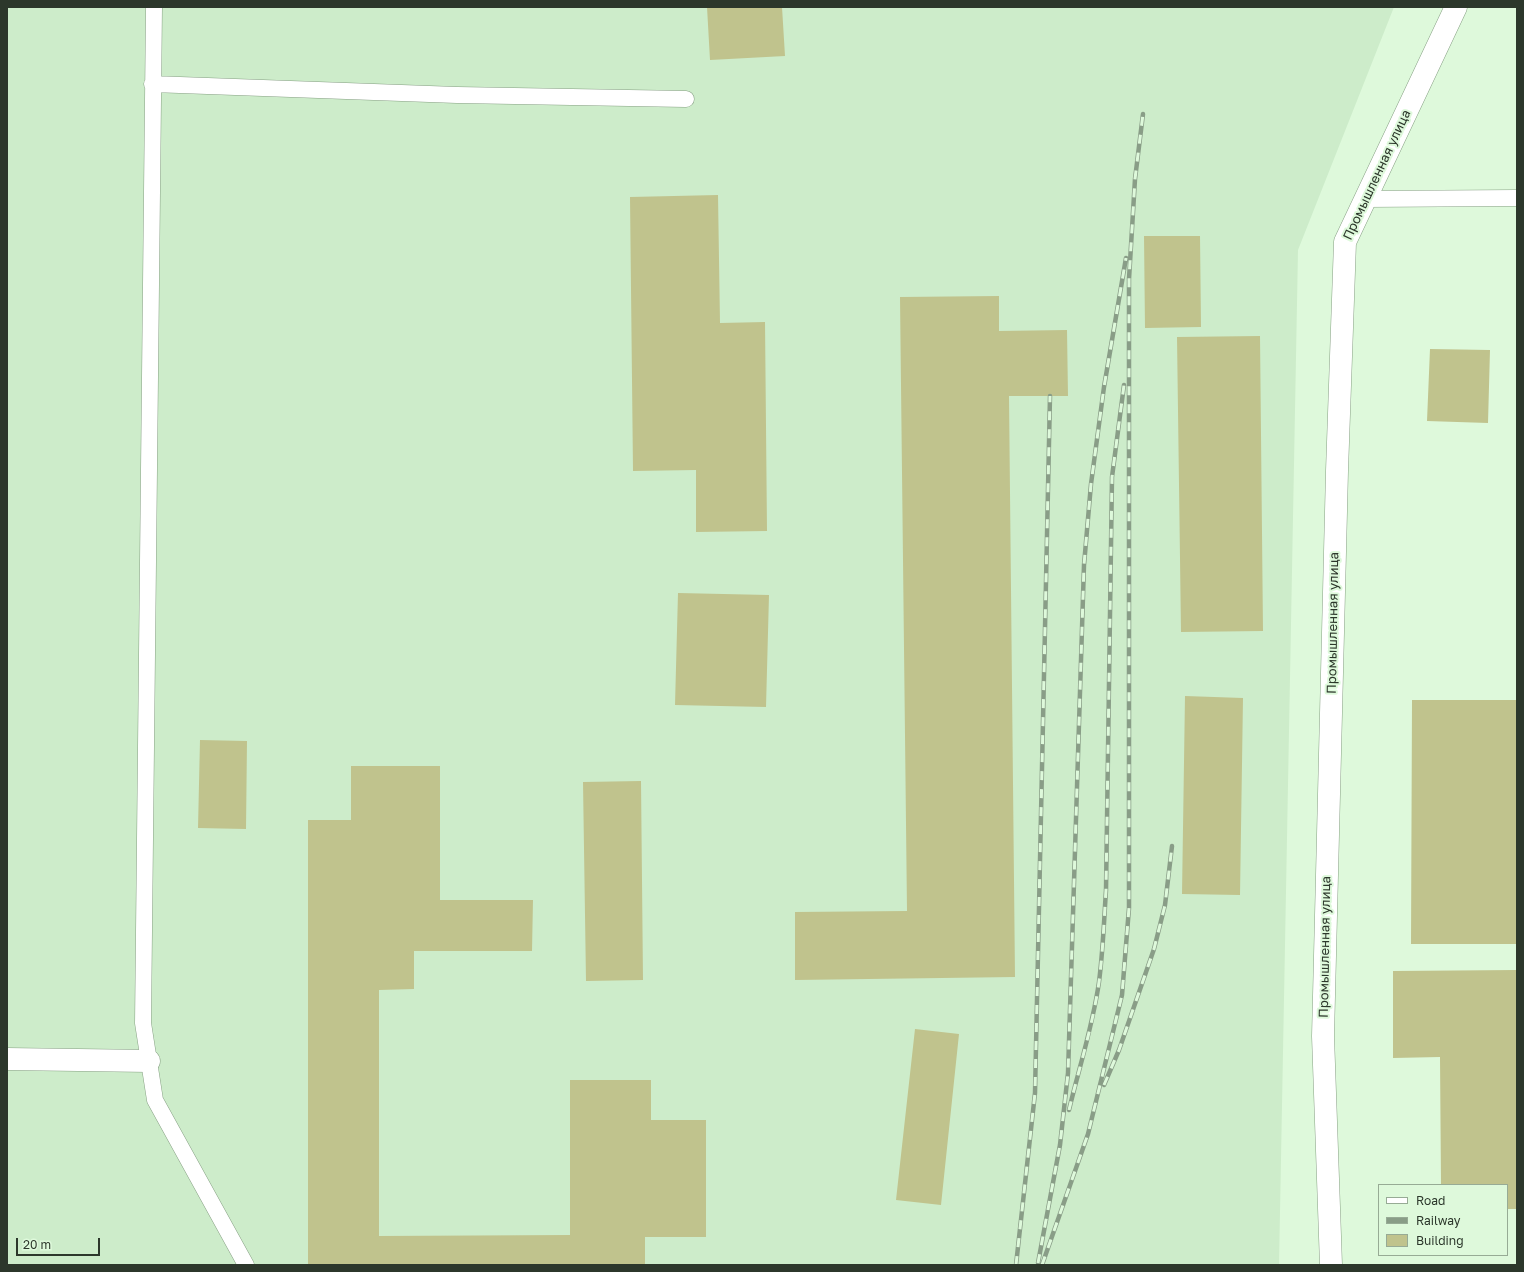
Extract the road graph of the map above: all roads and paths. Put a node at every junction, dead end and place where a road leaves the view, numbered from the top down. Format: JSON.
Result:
{"nodes":[{"id":1,"x":154,"y":7,"type":"edge"},
{"id":2,"x":1456,"y":7,"type":"edge"},
{"id":3,"x":152,"y":84,"type":"junction"},
{"id":4,"x":686,"y":99,"type":"dead end"},
{"id":5,"x":1517,"y":198,"type":"edge"},
{"id":6,"x":1365,"y":199,"type":"junction"},
{"id":7,"x":7,"y":1059,"type":"edge"},
{"id":8,"x":149,"y":1061,"type":"junction"},
{"id":9,"x":246,"y":1265,"type":"edge"},
{"id":10,"x":1331,"y":1265,"type":"edge"}],
"edges":[{"from":1,"to":3,"type":"lane"},
{"from":2,"to":6,"type":"street","name":"Промышленная улица"},
{"from":3,"to":4,"type":"lane"},
{"from":3,"to":8,"type":"lane"},
{"from":5,"to":6,"type":"lane"},
{"from":6,"to":10,"type":"street","name":"Промышленная улица"},
{"from":7,"to":8,"type":"street"},
{"from":8,"to":9,"type":"lane"}]}
